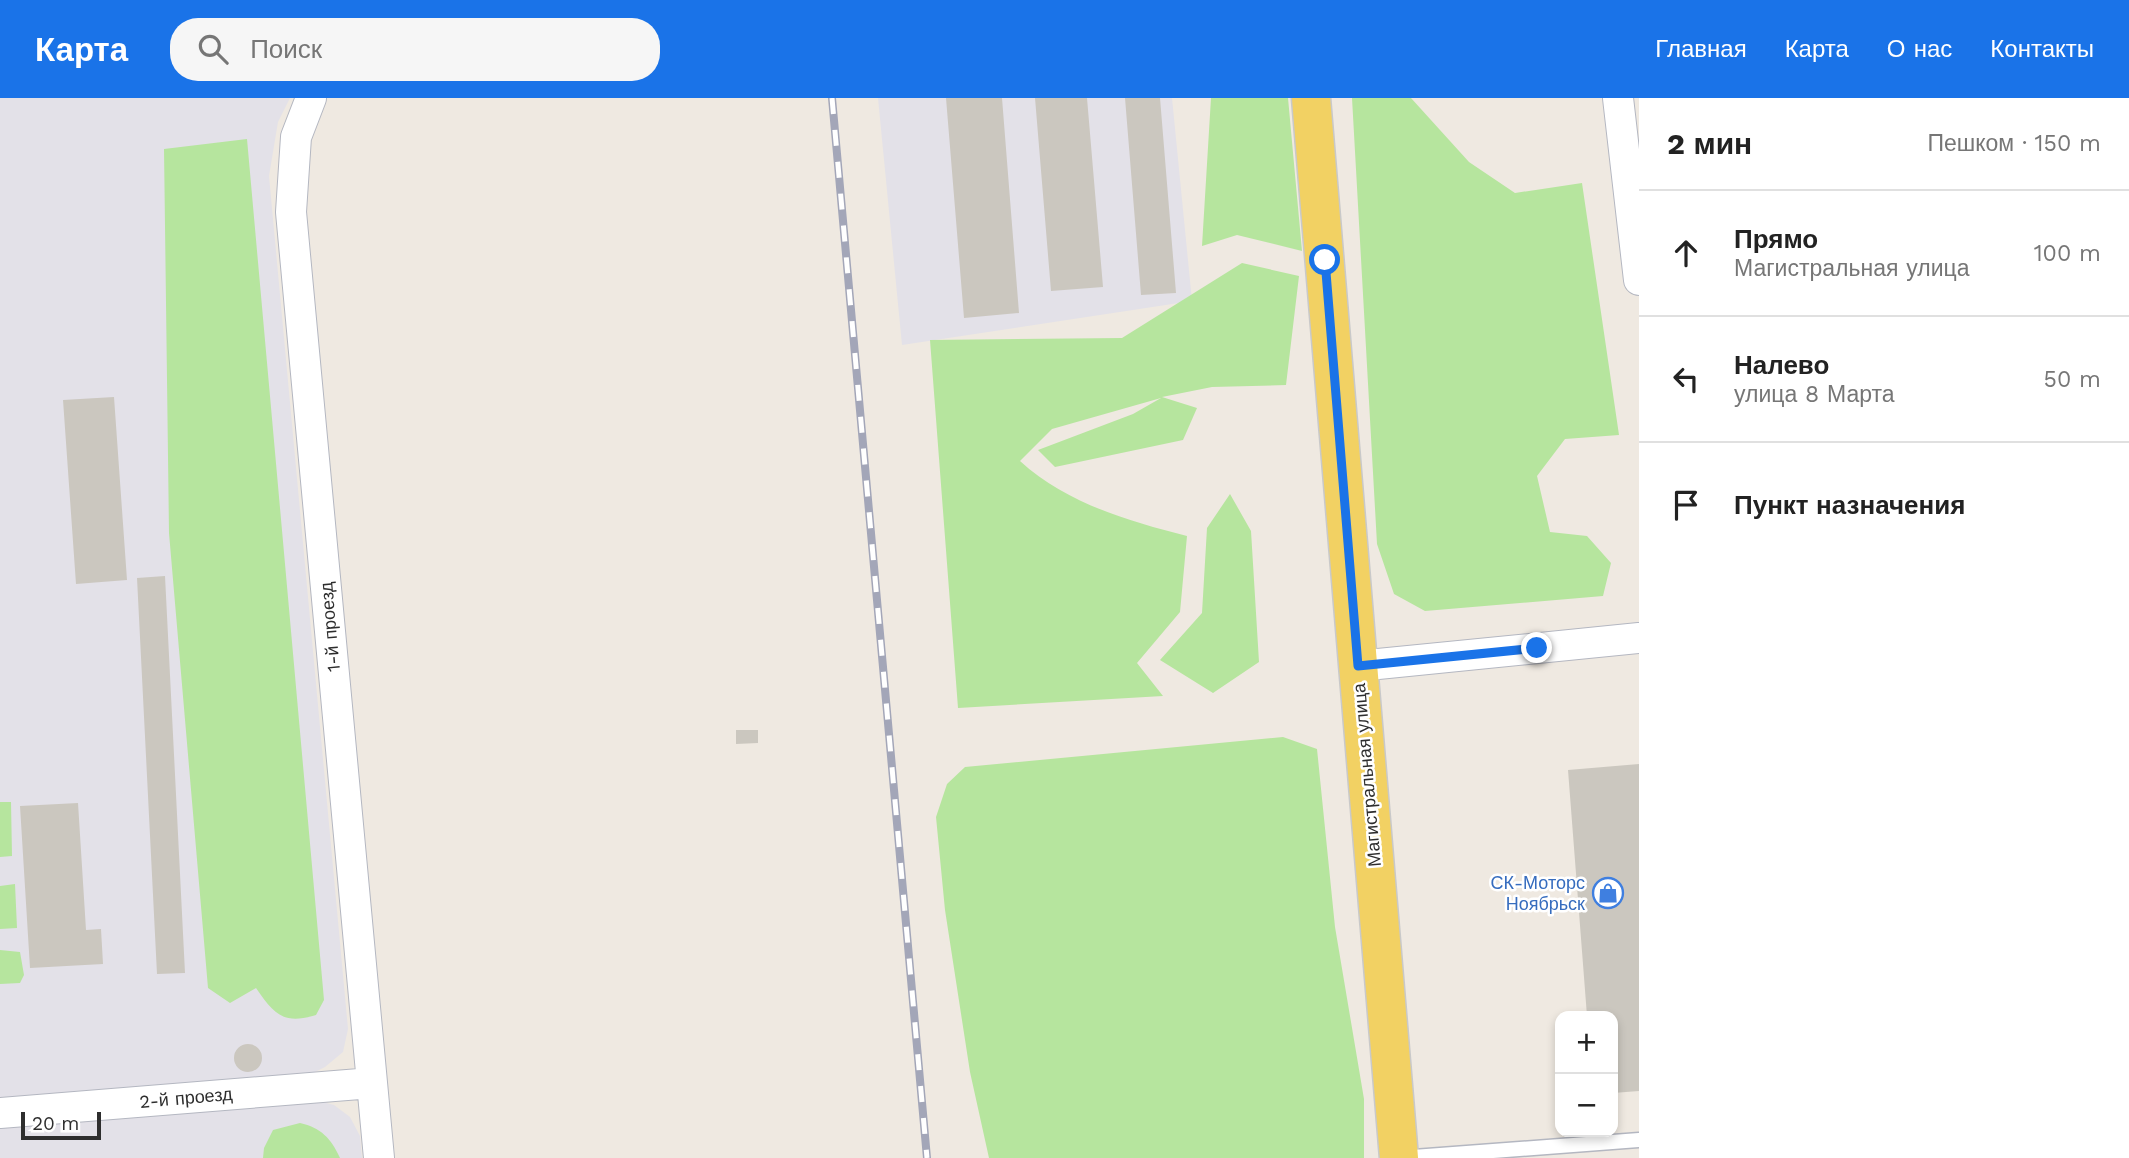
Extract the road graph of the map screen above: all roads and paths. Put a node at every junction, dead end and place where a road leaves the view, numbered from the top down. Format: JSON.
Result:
{"nodes":[{"id":1,"x":311,"y":98,"type":"edge"},
{"id":2,"x":1311,"y":98,"type":"edge"},
{"id":3,"x":1618,"y":98,"type":"edge"},
{"id":4,"x":1639,"y":280,"type":"edge"},
{"id":5,"x":1639,"y":638,"type":"edge"},
{"id":6,"x":1358,"y":666,"type":"junction"},
{"id":7,"x":372,"y":1083,"type":"junction"},
{"id":8,"x":0,"y":1113,"type":"edge"},
{"id":9,"x":1639,"y":1140,"type":"edge"},
{"id":10,"x":379,"y":1158,"type":"edge"},
{"id":11,"x":1399,"y":1158,"type":"edge"}],
"edges":[{"from":1,"to":7,"type":"street","name":"1-й проезд"},
{"from":2,"to":6,"type":"main road","name":"Магистральная улица"},
{"from":3,"to":4,"type":"street"},
{"from":5,"to":6,"type":"street"},
{"from":6,"to":11,"type":"main road","name":"Магистральная улица"},
{"from":7,"to":8,"type":"street","name":"2-й проезд"},
{"from":7,"to":10,"type":"street","name":"1-й проезд"},
{"from":9,"to":11,"type":"lane"}]}
